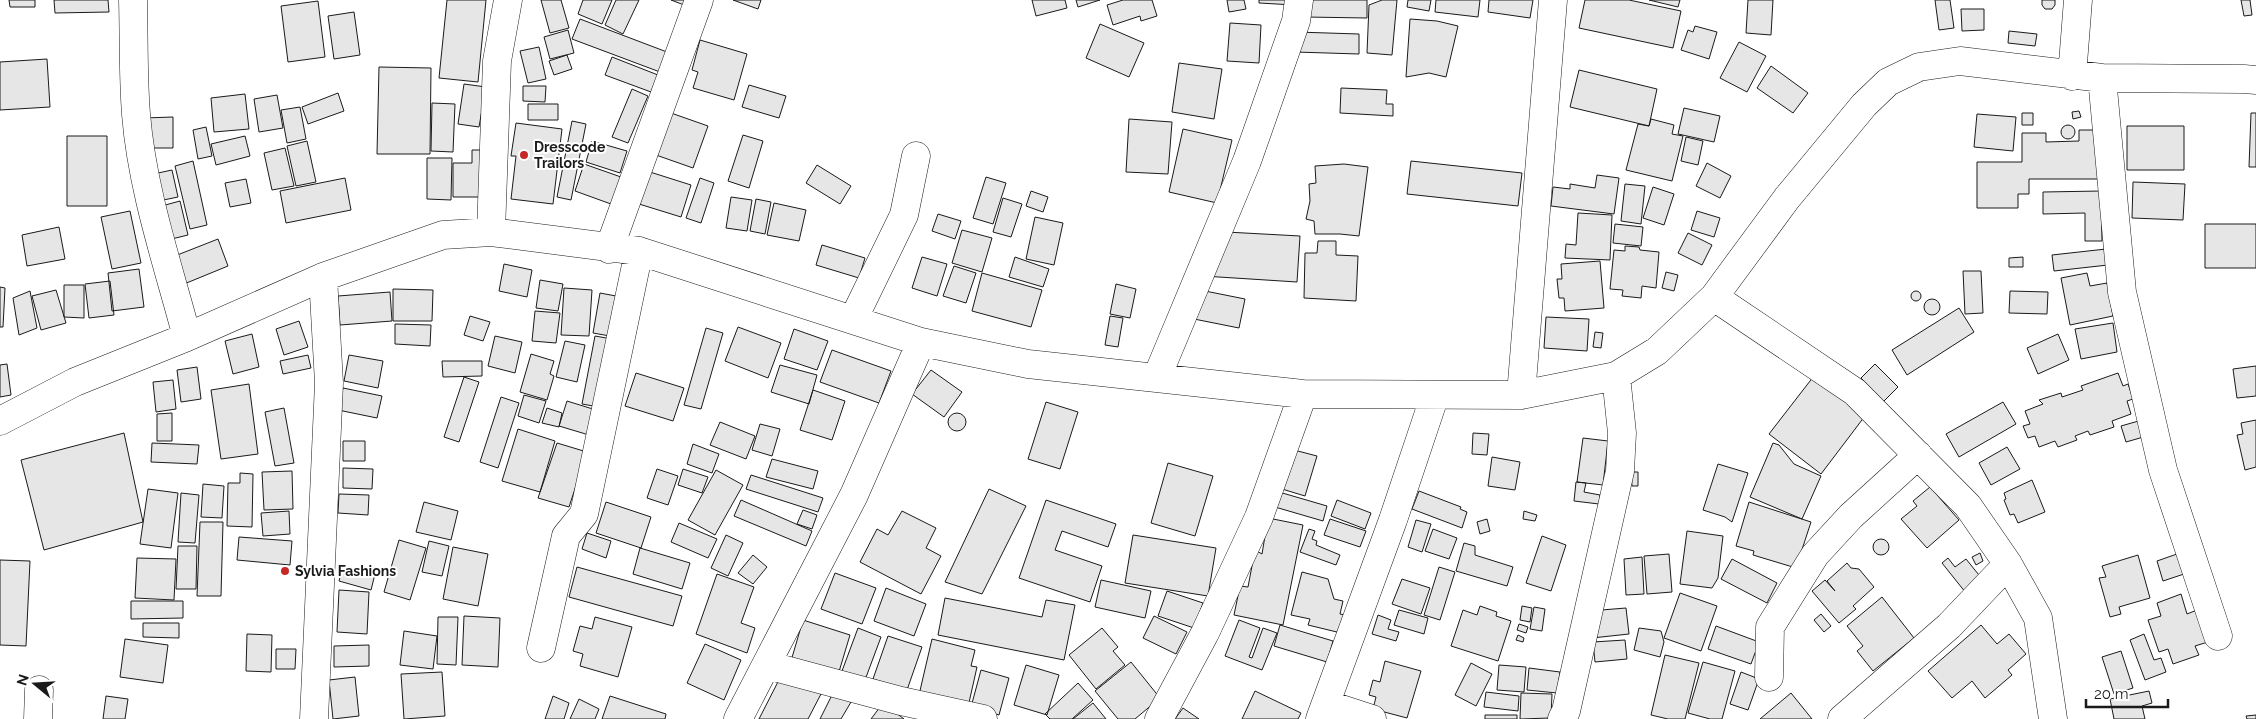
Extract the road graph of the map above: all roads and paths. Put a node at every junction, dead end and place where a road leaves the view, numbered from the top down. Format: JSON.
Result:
{"nodes":[{"id":1,"x":133,"y":0,"type":"edge"},
{"id":2,"x":508,"y":0,"type":"edge"},
{"id":3,"x":699,"y":0,"type":"edge"},
{"id":4,"x":1299,"y":0,"type":"edge"},
{"id":5,"x":1553,"y":0,"type":"edge"},
{"id":6,"x":2078,"y":0,"type":"edge"},
{"id":7,"x":2072,"y":76,"type":"junction"},
{"id":8,"x":2102,"y":78,"type":"junction"},
{"id":9,"x":2256,"y":80,"type":"edge"},
{"id":10,"x":916,"y":156,"type":"dead end"},
{"id":11,"x":491,"y":232,"type":"junction"},
{"id":12,"x":609,"y":249,"type":"junction"},
{"id":13,"x":639,"y":251,"type":"junction"},
{"id":14,"x":323,"y":277,"type":"junction"},
{"id":15,"x":1714,"y":298,"type":"junction"},
{"id":16,"x":853,"y":320,"type":"junction"},
{"id":17,"x":187,"y":337,"type":"junction"},
{"id":18,"x":921,"y":342,"type":"junction"},
{"id":19,"x":1616,"y":376,"type":"junction"},
{"id":20,"x":1157,"y":377,"type":"junction"},
{"id":21,"x":1302,"y":394,"type":"junction"},
{"id":22,"x":1435,"y":395,"type":"junction"},
{"id":23,"x":1521,"y":395,"type":"junction"},
{"id":24,"x":0,"y":421,"type":"edge"},
{"id":25,"x":1918,"y":455,"type":"junction"},
{"id":26,"x":2008,"y":564,"type":"junction"},
{"id":27,"x":2218,"y":636,"type":"dead end"},
{"id":28,"x":541,"y":648,"type":"dead end"},
{"id":29,"x":766,"y":665,"type":"junction"},
{"id":30,"x":1769,"y":677,"type":"dead end"},
{"id":31,"x":39,"y":690,"type":"dead end"},
{"id":32,"x":1323,"y":711,"type":"edge"},
{"id":33,"x":38,"y":719,"type":"edge"},
{"id":34,"x":314,"y":719,"type":"edge"},
{"id":35,"x":738,"y":719,"type":"edge"},
{"id":36,"x":983,"y":719,"type":"edge"},
{"id":37,"x":1159,"y":719,"type":"edge"},
{"id":38,"x":1372,"y":719,"type":"edge"},
{"id":39,"x":1562,"y":719,"type":"edge"},
{"id":40,"x":1842,"y":719,"type":"edge"},
{"id":41,"x":2053,"y":719,"type":"edge"}],
"edges":[{"from":1,"to":17,"type":"street"},
{"from":2,"to":11,"type":"street"},
{"from":3,"to":12,"type":"street"},
{"from":4,"to":20,"type":"street"},
{"from":5,"to":23,"type":"street"},
{"from":6,"to":7,"type":"street"},
{"from":7,"to":8,"type":"street"},
{"from":7,"to":15,"type":"street"},
{"from":8,"to":9,"type":"street"},
{"from":8,"to":27,"type":"street"},
{"from":10,"to":16,"type":"street"},
{"from":11,"to":12,"type":"street"},
{"from":11,"to":14,"type":"street"},
{"from":12,"to":13,"type":"street"},
{"from":13,"to":16,"type":"street"},
{"from":13,"to":28,"type":"street"},
{"from":14,"to":17,"type":"street"},
{"from":14,"to":34,"type":"street"},
{"from":15,"to":19,"type":"street"},
{"from":15,"to":25,"type":"street"},
{"from":16,"to":18,"type":"street"},
{"from":17,"to":24,"type":"street"},
{"from":18,"to":20,"type":"street"},
{"from":18,"to":29,"type":"street"},
{"from":19,"to":23,"type":"street"},
{"from":19,"to":39,"type":"street"},
{"from":20,"to":21,"type":"street"},
{"from":21,"to":22,"type":"street"},
{"from":21,"to":37,"type":"street"},
{"from":22,"to":23,"type":"street"},
{"from":22,"to":32,"type":"street"},
{"from":25,"to":26,"type":"street"},
{"from":25,"to":30,"type":"street"},
{"from":26,"to":40,"type":"street"},
{"from":26,"to":41,"type":"street"},
{"from":29,"to":35,"type":"street"},
{"from":29,"to":36,"type":"street"},
{"from":31,"to":33,"type":"street"},
{"from":32,"to":38,"type":"street"}]}
